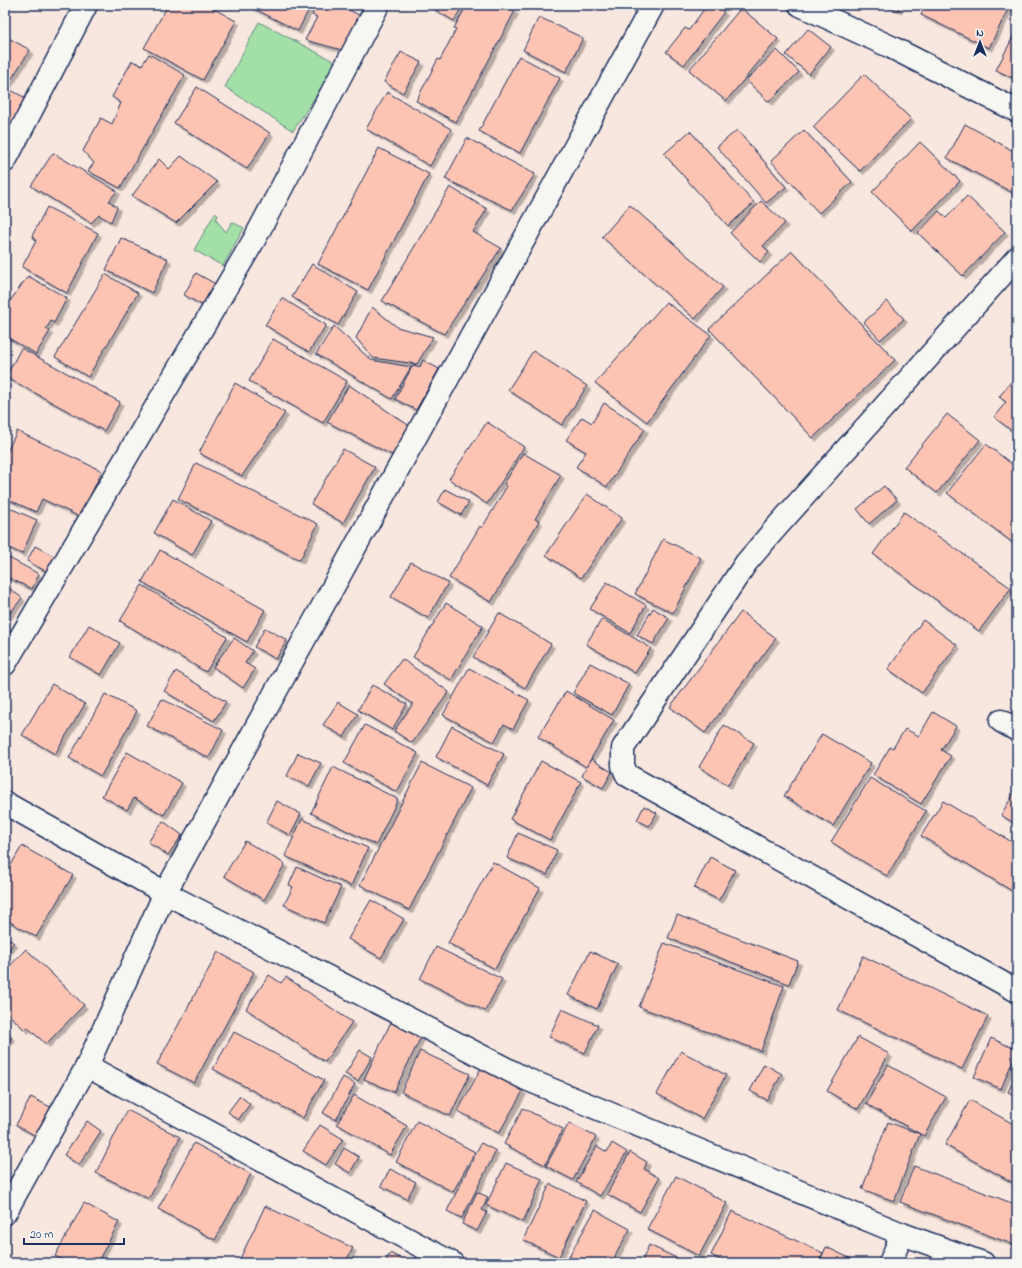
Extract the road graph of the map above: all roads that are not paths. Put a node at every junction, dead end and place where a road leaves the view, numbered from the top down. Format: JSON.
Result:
{"nodes":[{"id":1,"x":86,"y":5,"type":"edge"},
{"id":2,"x":378,"y":5,"type":"edge"},
{"id":3,"x":653,"y":5,"type":"edge"},
{"id":4,"x":800,"y":5,"type":"edge"},
{"id":5,"x":1017,"y":111,"type":"edge"},
{"id":6,"x":5,"y":161,"type":"edge"},
{"id":7,"x":1017,"y":258,"type":"edge"},
{"id":8,"x":5,"y":664,"type":"edge"},
{"id":9,"x":5,"y":803,"type":"edge"},
{"id":10,"x":165,"y":893,"type":"junction"},
{"id":11,"x":1017,"y":991,"type":"edge"},
{"id":12,"x":87,"y":1066,"type":"junction"},
{"id":13,"x":5,"y":1213,"type":"edge"},
{"id":14,"x":902,"y":1234,"type":"junction"},
{"id":15,"x":452,"y":1263,"type":"edge"},
{"id":16,"x":890,"y":1263,"type":"edge"},
{"id":17,"x":983,"y":1263,"type":"edge"}],
"edges":[{"from":1,"to":6,"type":"street"},
{"from":2,"to":8,"type":"street"},
{"from":3,"to":10,"type":"street"},
{"from":4,"to":5,"type":"street"},
{"from":7,"to":11,"type":"street"},
{"from":9,"to":10,"type":"street"},
{"from":10,"to":12,"type":"street"},
{"from":10,"to":14,"type":"street"},
{"from":12,"to":13,"type":"street"},
{"from":12,"to":15,"type":"street"},
{"from":14,"to":16,"type":"street"},
{"from":14,"to":17,"type":"street"}]}
